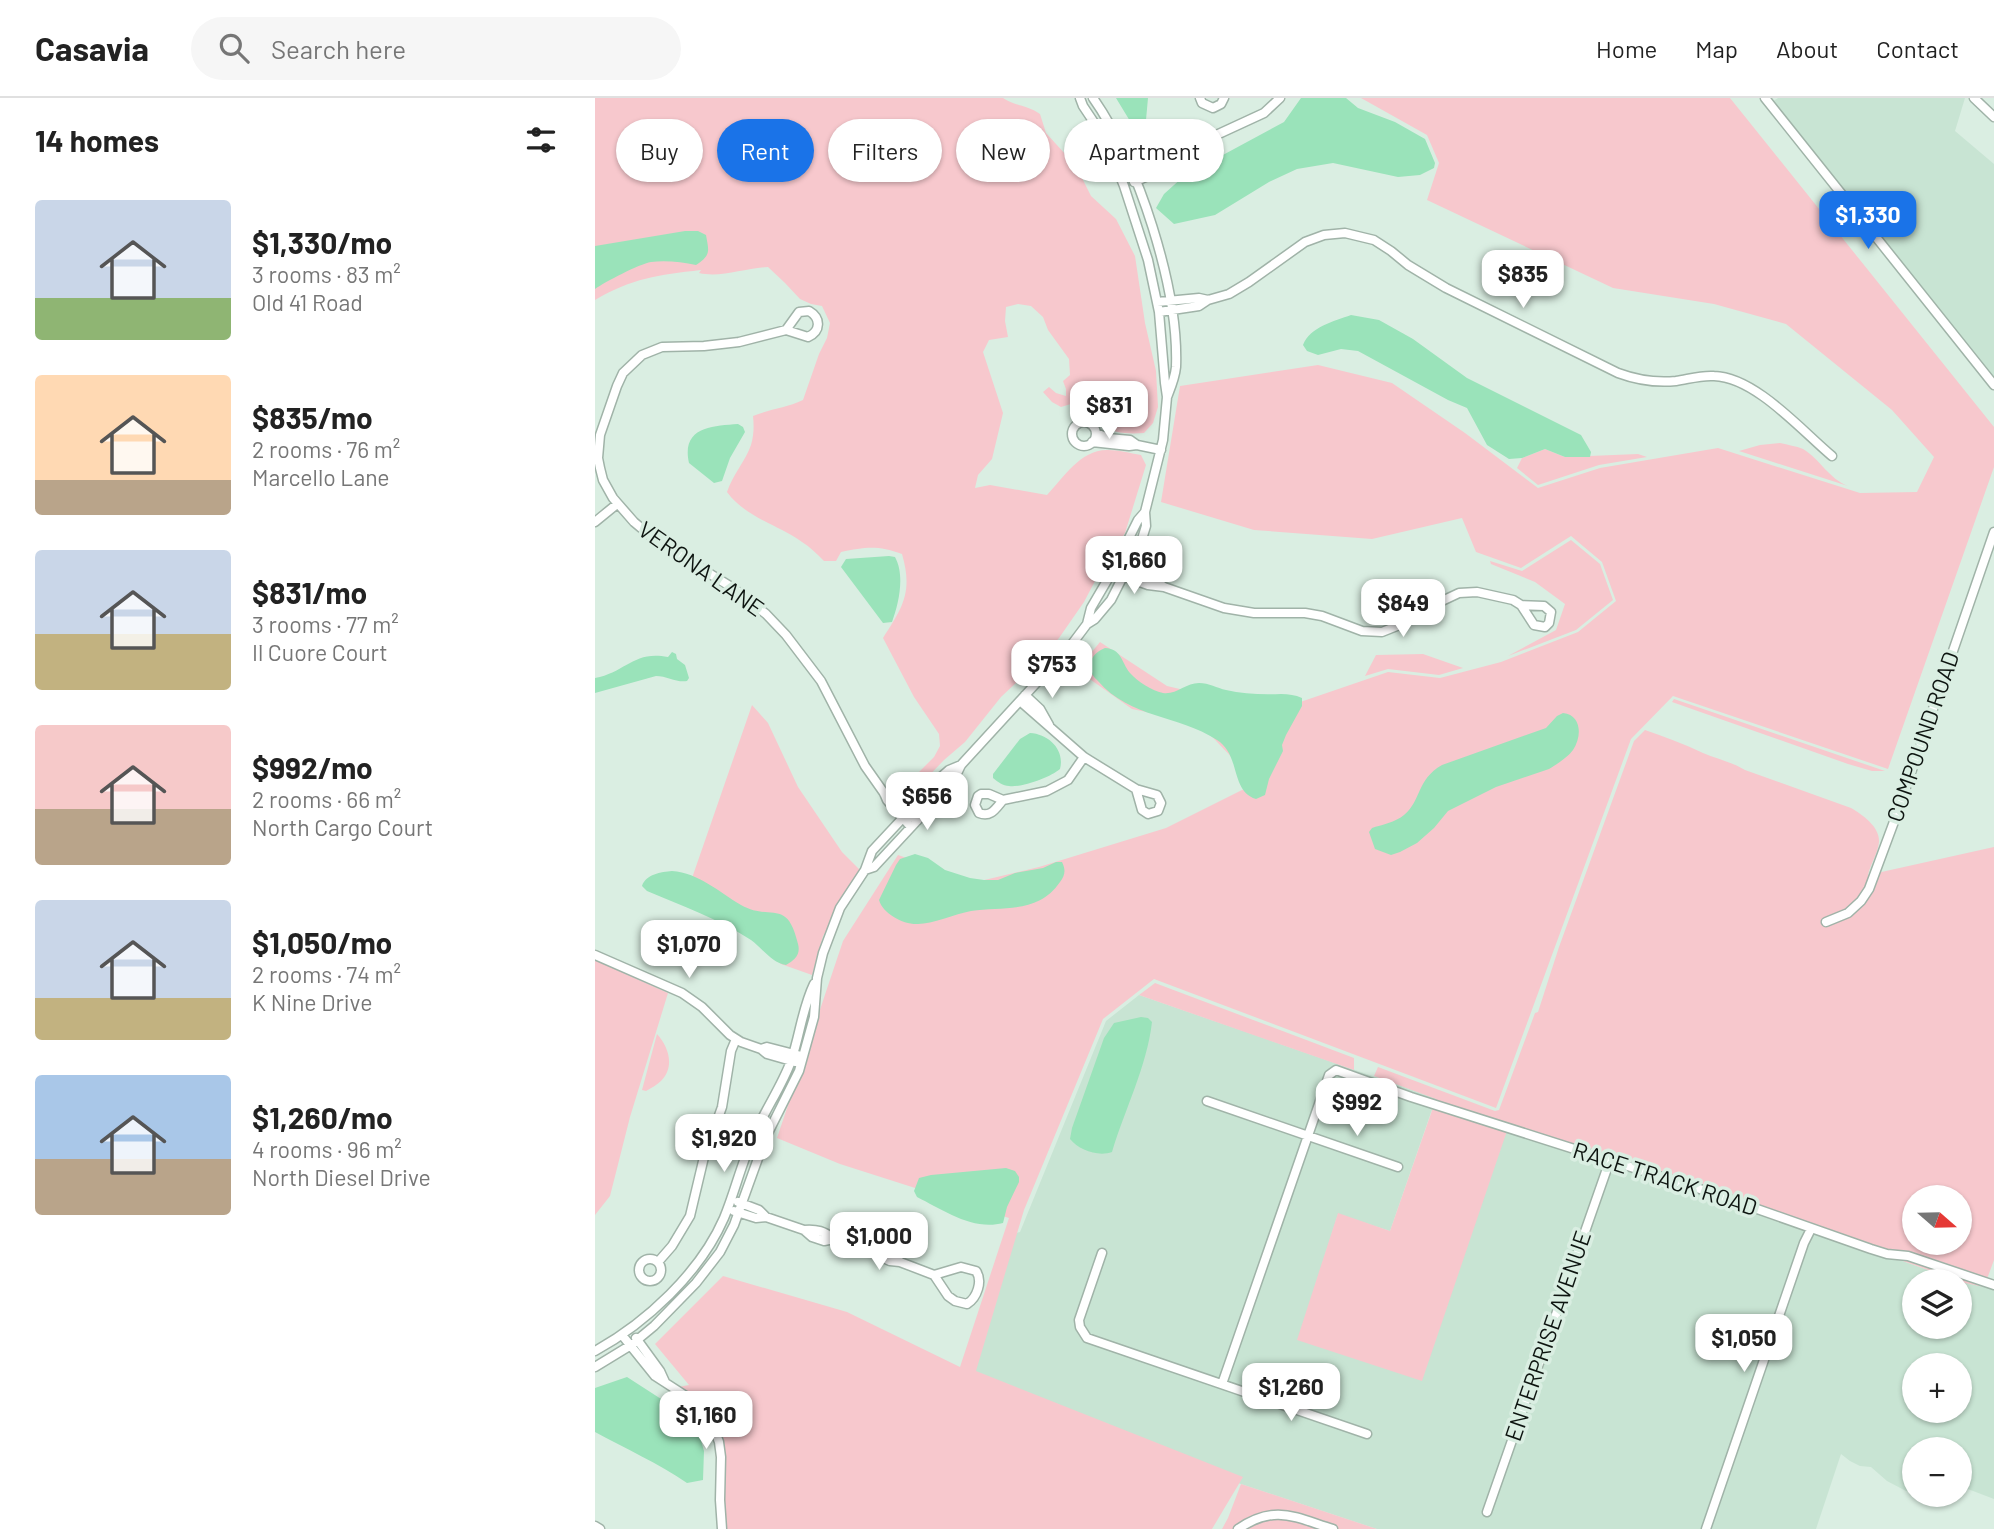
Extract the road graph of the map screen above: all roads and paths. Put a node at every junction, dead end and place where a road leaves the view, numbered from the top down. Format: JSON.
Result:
{"nodes":[{"id":1,"x":1080,"y":98,"type":"edge"},
{"id":2,"x":1093,"y":98,"type":"edge"},
{"id":3,"x":1200,"y":98,"type":"edge"},
{"id":4,"x":1224,"y":98,"type":"edge"},
{"id":5,"x":1280,"y":98,"type":"edge"},
{"id":6,"x":1765,"y":98,"type":"edge"},
{"id":7,"x":1974,"y":98,"type":"edge"},
{"id":8,"x":1994,"y":117,"type":"edge"},
{"id":9,"x":1092,"y":119,"type":"edge"},
{"id":10,"x":1106,"y":119,"type":"edge"},
{"id":11,"x":1224,"y":131,"type":"edge"},
{"id":12,"x":1122,"y":182,"type":"edge"},
{"id":13,"x":1134,"y":182,"type":"edge"},
{"id":14,"x":1136,"y":182,"type":"edge"},
{"id":15,"x":1124,"y":186,"type":"junction"},
{"id":16,"x":1208,"y":300,"type":"junction"},
{"id":17,"x":1170,"y":301,"type":"junction"},
{"id":18,"x":1157,"y":302,"type":"junction"},
{"id":19,"x":1171,"y":310,"type":"junction"},
{"id":20,"x":1159,"y":313,"type":"junction"},
{"id":21,"x":786,"y":330,"type":"dead end"},
{"id":22,"x":1994,"y":386,"type":"edge"},
{"id":23,"x":1167,"y":397,"type":"junction"},
{"id":24,"x":1095,"y":433,"type":"junction"},
{"id":25,"x":1092,"y":442,"type":"junction"},
{"id":26,"x":1137,"y":445,"type":"junction"},
{"id":27,"x":1161,"y":450,"type":"junction"},
{"id":28,"x":1832,"y":456,"type":"dead end"},
{"id":29,"x":617,"y":504,"type":"junction"},
{"id":30,"x":1145,"y":512,"type":"junction"},
{"id":31,"x":595,"y":522,"type":"edge"},
{"id":32,"x":1994,"y":532,"type":"edge"},
{"id":33,"x":1117,"y":562,"type":"junction"},
{"id":34,"x":1128,"y":567,"type":"junction"},
{"id":35,"x":1112,"y":572,"type":"junction"},
{"id":36,"x":1123,"y":576,"type":"junction"},
{"id":37,"x":1164,"y":587,"type":"junction"},
{"id":38,"x":1521,"y":606,"type":"dead end"},
{"id":39,"x":1087,"y":624,"type":"junction"},
{"id":40,"x":1022,"y":698,"type":"junction"},
{"id":41,"x":1084,"y":757,"type":"junction"},
{"id":42,"x":961,"y":765,"type":"junction"},
{"id":43,"x":1136,"y":789,"type":"dead end"},
{"id":44,"x":1003,"y":800,"type":"dead end"},
{"id":45,"x":905,"y":815,"type":"junction"},
{"id":46,"x":914,"y":825,"type":"junction"},
{"id":47,"x":865,"y":870,"type":"junction"},
{"id":48,"x":1826,"y":922,"type":"dead end"},
{"id":49,"x":595,"y":955,"type":"edge"},
{"id":50,"x":817,"y":978,"type":"junction"},
{"id":51,"x":736,"y":1039,"type":"junction"},
{"id":52,"x":792,"y":1058,"type":"junction"},
{"id":53,"x":803,"y":1061,"type":"junction"},
{"id":54,"x":1207,"y":1101,"type":"dead end"},
{"id":55,"x":1307,"y":1136,"type":"junction"},
{"id":56,"x":1610,"y":1160,"type":"junction"},
{"id":57,"x":1398,"y":1167,"type":"dead end"},
{"id":58,"x":731,"y":1199,"type":"junction"},
{"id":59,"x":741,"y":1203,"type":"junction"},
{"id":60,"x":727,"y":1209,"type":"junction"},
{"id":61,"x":738,"y":1212,"type":"junction"},
{"id":62,"x":766,"y":1217,"type":"junction"},
{"id":63,"x":1811,"y":1229,"type":"junction"},
{"id":64,"x":1102,"y":1253,"type":"dead end"},
{"id":65,"x":658,"y":1262,"type":"dead end"},
{"id":66,"x":934,"y":1275,"type":"junction"},
{"id":67,"x":1994,"y":1285,"type":"edge"},
{"id":68,"x":626,"y":1332,"type":"junction"},
{"id":69,"x":634,"y":1342,"type":"junction"},
{"id":70,"x":595,"y":1351,"type":"edge"},
{"id":71,"x":595,"y":1367,"type":"edge"},
{"id":72,"x":1223,"y":1384,"type":"junction"},
{"id":73,"x":1367,"y":1434,"type":"dead end"},
{"id":74,"x":1486,"y":1512,"type":"dead end"},
{"id":75,"x":595,"y":1526,"type":"edge"},
{"id":76,"x":600,"y":1529,"type":"edge"},
{"id":77,"x":723,"y":1529,"type":"edge"},
{"id":78,"x":1238,"y":1529,"type":"edge"},
{"id":79,"x":1333,"y":1529,"type":"edge"},
{"id":80,"x":1706,"y":1529,"type":"edge"}],
"edges":[{"from":1,"to":9,"type":"street"},
{"from":2,"to":10,"type":"street"},
{"from":3,"to":4,"type":"street"},
{"from":5,"to":11,"type":"street"},
{"from":6,"to":22,"type":"street"},
{"from":7,"to":8,"type":"street"},
{"from":12,"to":15,"type":"street"},
{"from":13,"to":15,"type":"street"},
{"from":14,"to":17,"type":"street"},
{"from":15,"to":18,"type":"street"},
{"from":16,"to":17,"type":"street"},
{"from":16,"to":19,"type":"street"},
{"from":16,"to":28,"type":"street"},
{"from":17,"to":18,"type":"street"},
{"from":17,"to":19,"type":"street"},
{"from":18,"to":20,"type":"street"},
{"from":19,"to":20,"type":"street"},
{"from":19,"to":23,"type":"street"},
{"from":20,"to":23,"type":"street"},
{"from":21,"to":29,"type":"street","name":"VERONA LANE"},
{"from":23,"to":27,"type":"street"},
{"from":24,"to":25,"type":"street"},
{"from":24,"to":25,"type":"street"},
{"from":24,"to":26,"type":"street"},
{"from":25,"to":26,"type":"street"},
{"from":26,"to":27,"type":"street"},
{"from":27,"to":30,"type":"street"},
{"from":29,"to":31,"type":"street"},
{"from":29,"to":45,"type":"street","name":"VERONA LANE"},
{"from":30,"to":33,"type":"street"},
{"from":30,"to":34,"type":"street"},
{"from":32,"to":48,"type":"street","name":"COMPOUND ROAD"},
{"from":33,"to":34,"type":"street"},
{"from":33,"to":35,"type":"street"},
{"from":34,"to":36,"type":"street"},
{"from":34,"to":37,"type":"street"},
{"from":35,"to":36,"type":"street"},
{"from":35,"to":39,"type":"street"},
{"from":36,"to":37,"type":"street"},
{"from":36,"to":39,"type":"street"},
{"from":37,"to":38,"type":"street"},
{"from":39,"to":40,"type":"street"},
{"from":40,"to":41,"type":"street"},
{"from":40,"to":42,"type":"street"},
{"from":41,"to":43,"type":"street"},
{"from":41,"to":44,"type":"street"},
{"from":42,"to":45,"type":"street"},
{"from":42,"to":46,"type":"street"},
{"from":45,"to":46,"type":"street","name":"VERONA LANE"},
{"from":45,"to":47,"type":"street"},
{"from":46,"to":47,"type":"street"},
{"from":47,"to":50,"type":"street"},
{"from":49,"to":51,"type":"street"},
{"from":50,"to":52,"type":"street"},
{"from":50,"to":53,"type":"street"},
{"from":51,"to":52,"type":"street"},
{"from":51,"to":65,"type":"street"},
{"from":52,"to":53,"type":"street"},
{"from":52,"to":58,"type":"street"},
{"from":53,"to":59,"type":"street"},
{"from":54,"to":55,"type":"street"},
{"from":55,"to":56,"type":"street","name":"RACE TRACK ROAD"},
{"from":55,"to":57,"type":"street"},
{"from":55,"to":72,"type":"street"},
{"from":56,"to":63,"type":"street","name":"RACE TRACK ROAD"},
{"from":56,"to":74,"type":"street","name":"ENTERPRISE AVENUE"},
{"from":58,"to":59,"type":"street"},
{"from":58,"to":60,"type":"street"},
{"from":59,"to":61,"type":"street"},
{"from":59,"to":62,"type":"street"},
{"from":60,"to":61,"type":"street"},
{"from":60,"to":68,"type":"street"},
{"from":61,"to":62,"type":"street"},
{"from":61,"to":69,"type":"street"},
{"from":62,"to":66,"type":"street"},
{"from":63,"to":67,"type":"street","name":"RACE TRACK ROAD"},
{"from":63,"to":80,"type":"street"},
{"from":64,"to":72,"type":"street"},
{"from":66,"to":66,"type":"street"},
{"from":68,"to":69,"type":"street"},
{"from":68,"to":70,"type":"street"},
{"from":69,"to":71,"type":"street"},
{"from":69,"to":77,"type":"street"},
{"from":72,"to":73,"type":"street"},
{"from":75,"to":76,"type":"street"},
{"from":78,"to":79,"type":"street"}]}
